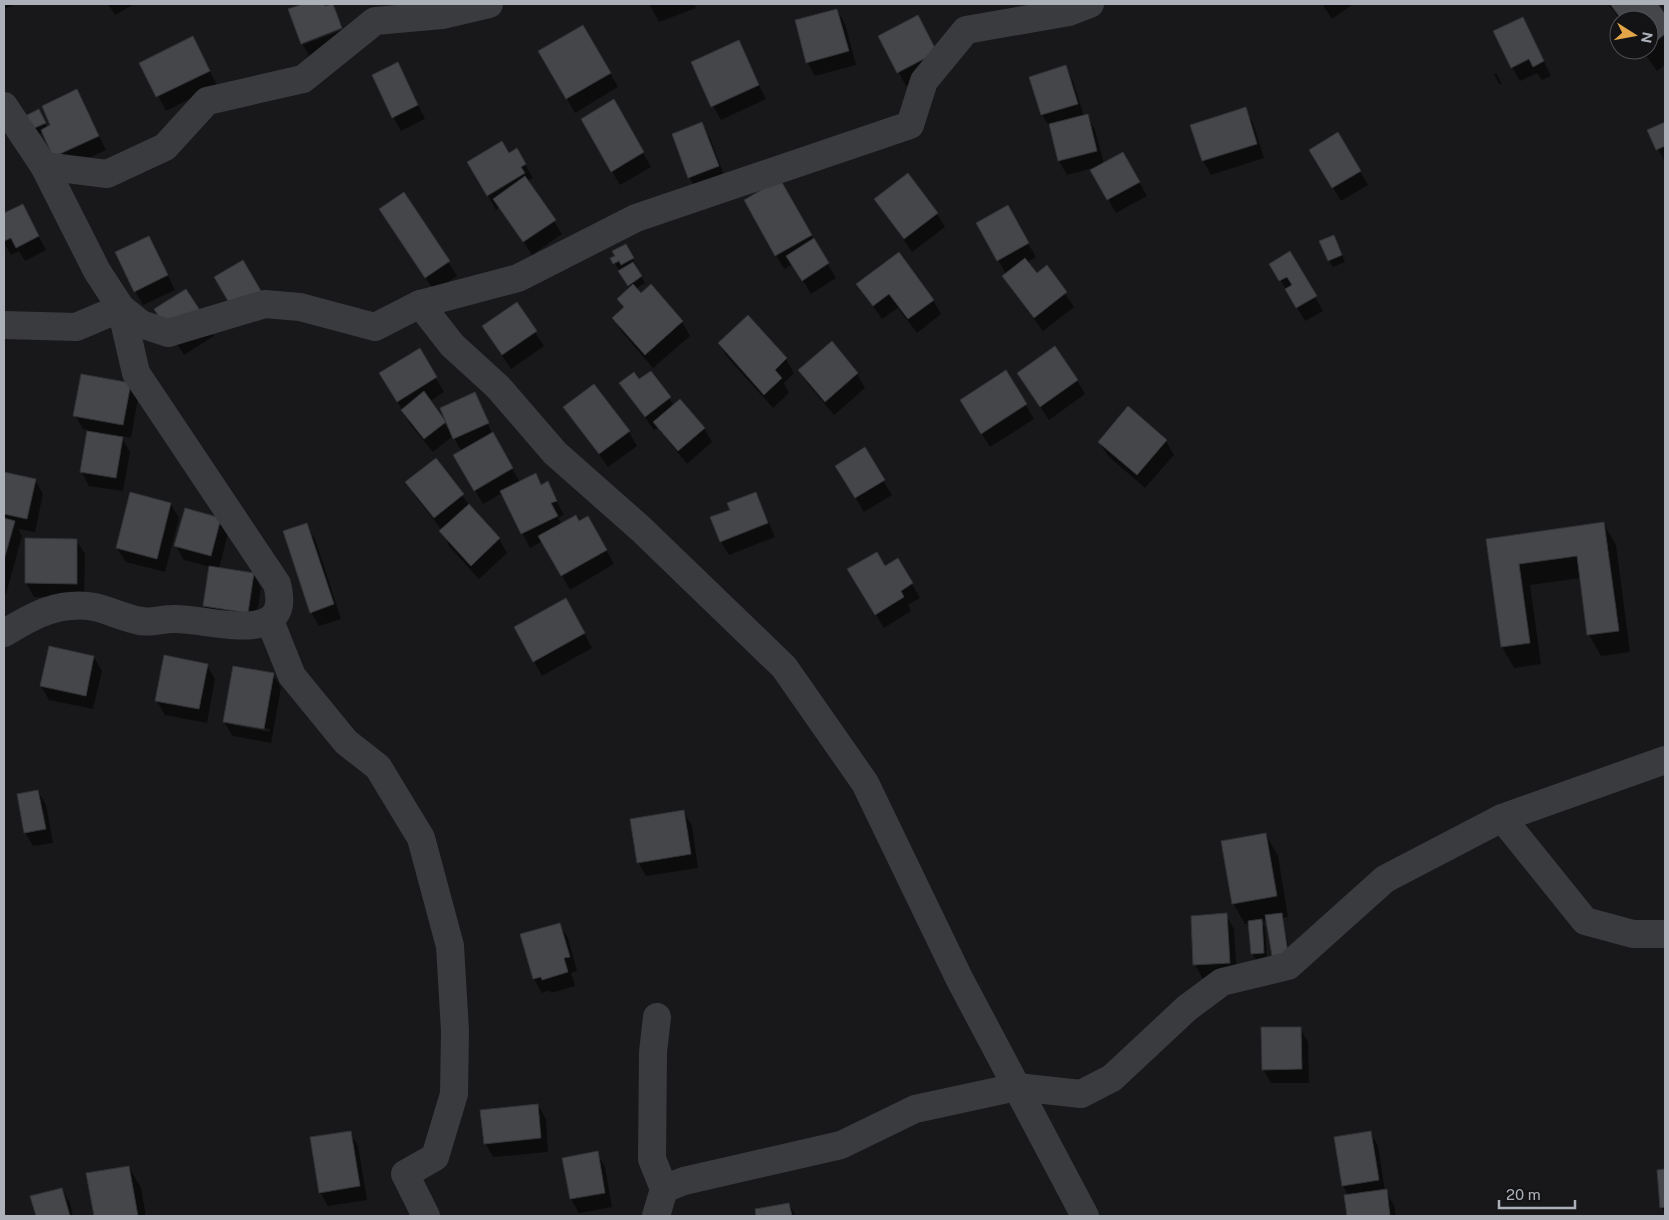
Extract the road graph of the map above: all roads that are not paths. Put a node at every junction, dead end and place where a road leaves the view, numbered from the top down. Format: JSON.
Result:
{"nodes":[{"id":1,"x":489,"y":4,"type":"edge"},
{"id":2,"x":1090,"y":4,"type":"edge"},
{"id":3,"x":4,"y":106,"type":"edge"},
{"id":4,"x":44,"y":166,"type":"junction"},
{"id":5,"x":420,"y":304,"type":"junction"},
{"id":6,"x":121,"y":308,"type":"junction"},
{"id":7,"x":4,"y":326,"type":"edge"},
{"id":8,"x":270,"y":621,"type":"junction"},
{"id":9,"x":4,"y":633,"type":"edge"},
{"id":10,"x":1665,"y":760,"type":"edge"},
{"id":11,"x":1502,"y":818,"type":"junction"},
{"id":12,"x":1665,"y":934,"type":"edge"},
{"id":13,"x":657,"y":1017,"type":"dead end"},
{"id":14,"x":1016,"y":1087,"type":"junction"},
{"id":15,"x":664,"y":1189,"type":"junction"},
{"id":16,"x":426,"y":1216,"type":"edge"},
{"id":17,"x":656,"y":1216,"type":"edge"},
{"id":18,"x":1085,"y":1216,"type":"edge"}],
"edges":[{"from":1,"to":4,"type":"street"},
{"from":2,"to":5,"type":"street"},
{"from":3,"to":4,"type":"street"},
{"from":4,"to":6,"type":"street"},
{"from":5,"to":6,"type":"street"},
{"from":5,"to":14,"type":"street"},
{"from":6,"to":7,"type":"street"},
{"from":6,"to":8,"type":"street"},
{"from":8,"to":9,"type":"street"},
{"from":8,"to":16,"type":"street"},
{"from":10,"to":11,"type":"street"},
{"from":11,"to":12,"type":"street"},
{"from":11,"to":14,"type":"street"},
{"from":13,"to":15,"type":"street"},
{"from":14,"to":15,"type":"street"},
{"from":14,"to":18,"type":"street"},
{"from":15,"to":17,"type":"street"}]}
